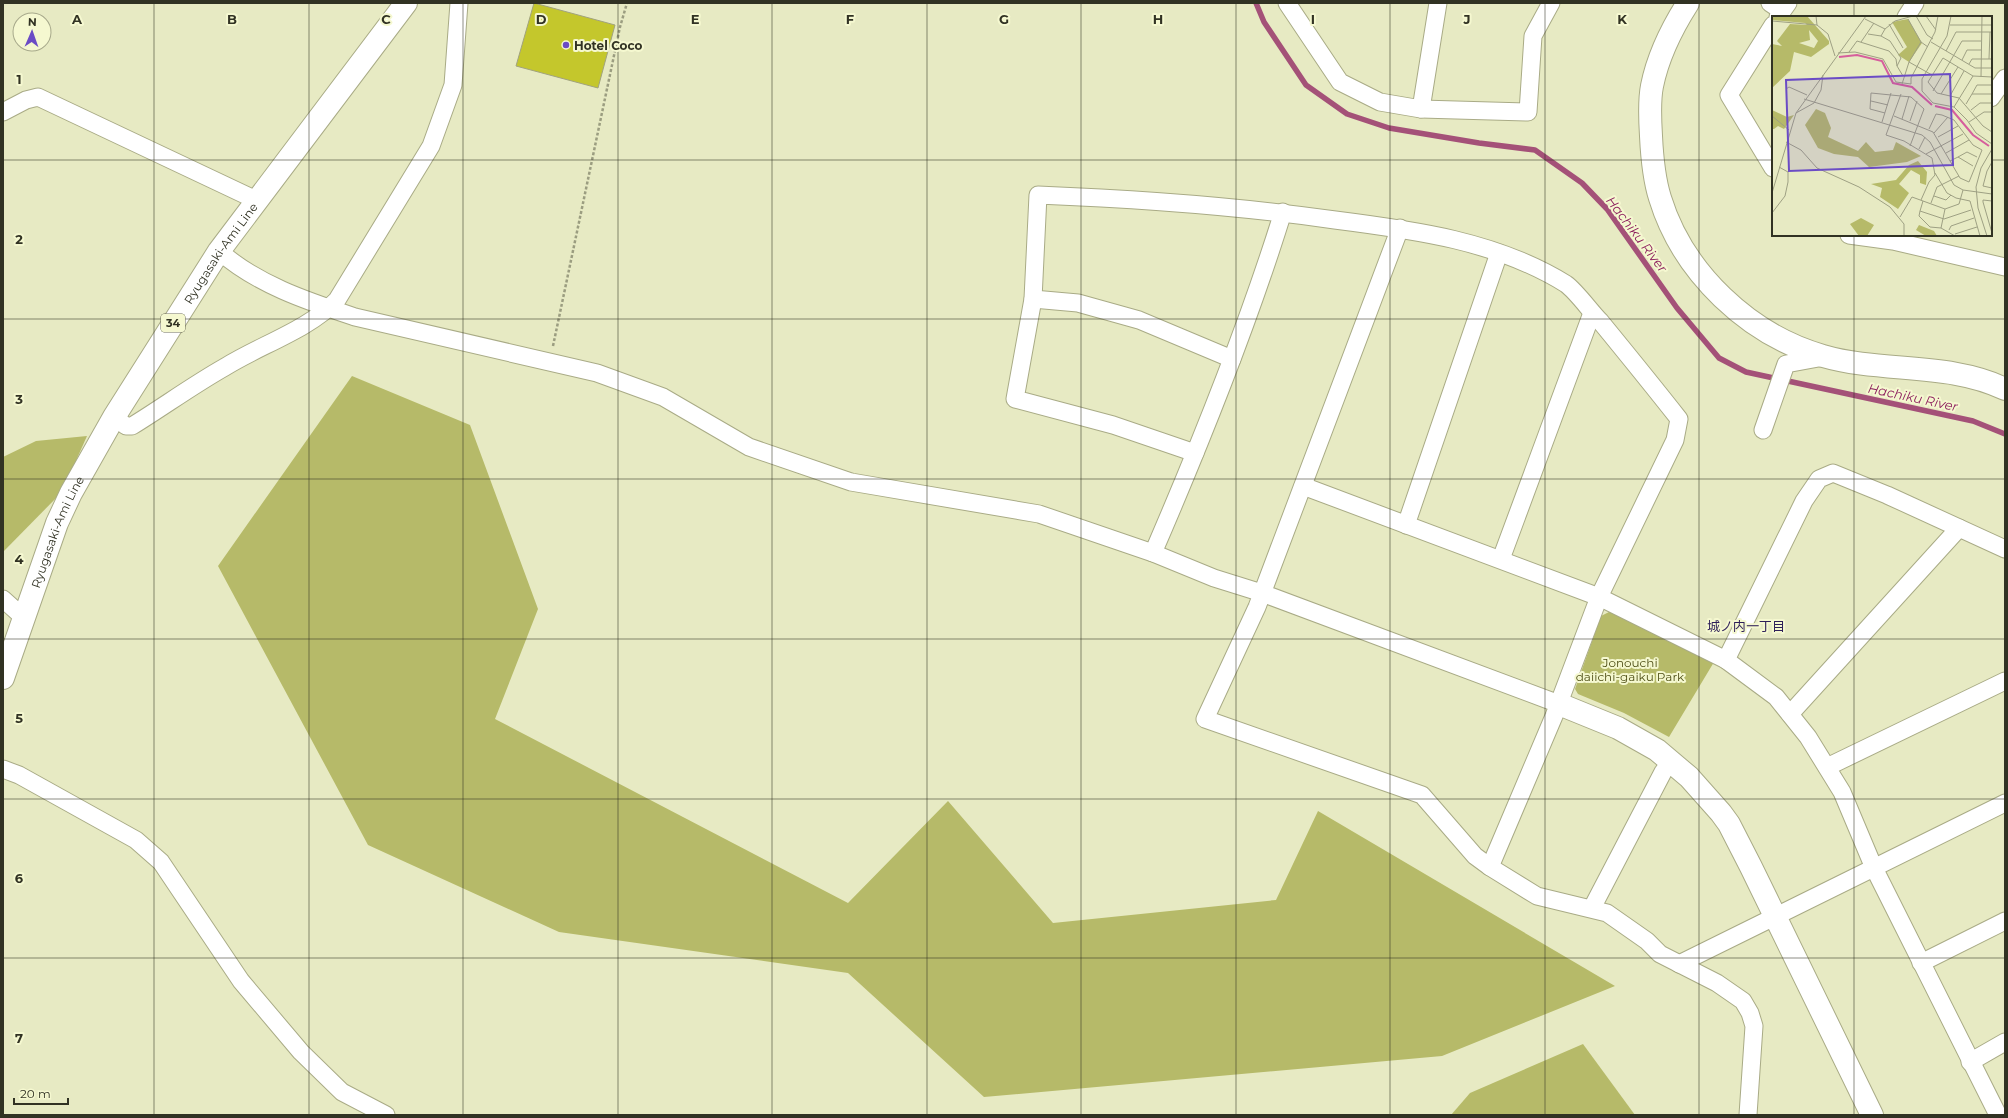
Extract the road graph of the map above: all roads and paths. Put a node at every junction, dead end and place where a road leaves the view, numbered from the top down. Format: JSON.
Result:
{"nodes":[{"id":1,"x":406,"y":3,"type":"edge"},
{"id":2,"x":459,"y":3,"type":"edge"},
{"id":3,"x":627,"y":3,"type":"edge"},
{"id":4,"x":1287,"y":3,"type":"edge"},
{"id":5,"x":1438,"y":3,"type":"edge"},
{"id":6,"x":1551,"y":3,"type":"edge"},
{"id":7,"x":1688,"y":3,"type":"edge"},
{"id":8,"x":1915,"y":3,"type":"edge"},
{"id":9,"x":1907,"y":16,"type":"edge"},
{"id":10,"x":1772,"y":27,"type":"edge"},
{"id":11,"x":2005,"y":78,"type":"edge"},
{"id":12,"x":1992,"y":97,"type":"edge"},
{"id":13,"x":1421,"y":110,"type":"junction"},
{"id":14,"x":3,"y":112,"type":"edge"},
{"id":15,"x":1772,"y":166,"type":"edge"},
{"id":16,"x":256,"y":200,"type":"junction"},
{"id":17,"x":1283,"y":212,"type":"junction"},
{"id":18,"x":1400,"y":228,"type":"junction"},
{"id":19,"x":1864,"y":236,"type":"edge"},
{"id":20,"x":1895,"y":238,"type":"edge"},
{"id":21,"x":219,"y":251,"type":"junction"},
{"id":22,"x":1499,"y":253,"type":"junction"},
{"id":23,"x":2004,"y":264,"type":"edge"},
{"id":24,"x":1033,"y":299,"type":"junction"},
{"id":25,"x":329,"y":308,"type":"junction"},
{"id":26,"x":1592,"y":313,"type":"junction"},
{"id":27,"x":1824,"y":357,"type":"junction"},
{"id":28,"x":1232,"y":359,"type":"junction"},
{"id":29,"x":550,"y":362,"type":"junction"},
{"id":30,"x":2005,"y":389,"type":"edge"},
{"id":31,"x":114,"y":417,"type":"junction"},
{"id":32,"x":1763,"y":430,"type":"dead end"},
{"id":33,"x":1195,"y":453,"type":"junction"},
{"id":34,"x":1303,"y":486,"type":"junction"},
{"id":35,"x":1406,"y":525,"type":"junction"},
{"id":36,"x":1959,"y":528,"type":"junction"},
{"id":37,"x":2005,"y":549,"type":"edge"},
{"id":38,"x":1153,"y":553,"type":"junction"},
{"id":39,"x":1501,"y":559,"type":"junction"},
{"id":40,"x":1262,"y":593,"type":"junction"},
{"id":41,"x":1599,"y":597,"type":"junction"},
{"id":42,"x":3,"y":599,"type":"edge"},
{"id":43,"x":23,"y":617,"type":"junction"},
{"id":44,"x":1726,"y":660,"type":"junction"},
{"id":45,"x":3,"y":678,"type":"edge"},
{"id":46,"x":2005,"y":681,"type":"edge"},
{"id":47,"x":1560,"y":704,"type":"junction"},
{"id":48,"x":1790,"y":714,"type":"junction"},
{"id":49,"x":1671,"y":761,"type":"junction"},
{"id":50,"x":1827,"y":767,"type":"junction"},
{"id":51,"x":3,"y":768,"type":"edge"},
{"id":52,"x":2005,"y":803,"type":"edge"},
{"id":53,"x":1490,"y":867,"type":"junction"},
{"id":54,"x":1874,"y":868,"type":"junction"},
{"id":55,"x":1592,"y":908,"type":"junction"},
{"id":56,"x":1775,"y":917,"type":"junction"},
{"id":57,"x":2005,"y":921,"type":"edge"},
{"id":58,"x":1921,"y":963,"type":"junction"},
{"id":59,"x":1679,"y":964,"type":"junction"},
{"id":60,"x":2005,"y":1042,"type":"edge"},
{"id":61,"x":1970,"y":1062,"type":"junction"},
{"id":62,"x":386,"y":1115,"type":"edge"},
{"id":63,"x":1748,"y":1115,"type":"edge"},
{"id":64,"x":1872,"y":1115,"type":"edge"},
{"id":65,"x":1998,"y":1115,"type":"edge"}],
"edges":[{"from":1,"to":16,"type":"street","name":"Ryugasaki-Ami Line","number":"34"},
{"from":2,"to":25,"type":"street"},
{"from":3,"to":29,"type":"path"},
{"from":4,"to":13,"type":"street"},
{"from":5,"to":13,"type":"street"},
{"from":6,"to":13,"type":"street"},
{"from":7,"to":27,"type":"street"},
{"from":8,"to":9,"type":"street"},
{"from":10,"to":15,"type":"street"},
{"from":11,"to":12,"type":"street"},
{"from":14,"to":16,"type":"street"},
{"from":16,"to":21,"type":"street","name":"Ryugasaki-Ami Line","number":"34"},
{"from":17,"to":18,"type":"street"},
{"from":17,"to":24,"type":"street"},
{"from":17,"to":28,"type":"street"},
{"from":18,"to":22,"type":"street"},
{"from":18,"to":34,"type":"street"},
{"from":19,"to":20,"type":"street"},
{"from":20,"to":23,"type":"street"},
{"from":21,"to":25,"type":"street"},
{"from":21,"to":31,"type":"street","name":"Ryugasaki-Ami Line","number":"34"},
{"from":22,"to":26,"type":"street"},
{"from":22,"to":35,"type":"street"},
{"from":24,"to":28,"type":"street"},
{"from":24,"to":33,"type":"street"},
{"from":25,"to":29,"type":"street"},
{"from":25,"to":31,"type":"street"},
{"from":26,"to":39,"type":"street"},
{"from":26,"to":41,"type":"street"},
{"from":27,"to":30,"type":"street"},
{"from":27,"to":32,"type":"street"},
{"from":28,"to":33,"type":"street"},
{"from":29,"to":38,"type":"street"},
{"from":31,"to":43,"type":"street","name":"Ryugasaki-Ami Line","number":"34"},
{"from":33,"to":38,"type":"street"},
{"from":34,"to":35,"type":"street"},
{"from":34,"to":40,"type":"street"},
{"from":35,"to":39,"type":"street"},
{"from":36,"to":37,"type":"street"},
{"from":36,"to":44,"type":"street"},
{"from":36,"to":48,"type":"street"},
{"from":38,"to":40,"type":"street"},
{"from":39,"to":41,"type":"street"},
{"from":40,"to":47,"type":"street"},
{"from":40,"to":53,"type":"street"},
{"from":41,"to":44,"type":"street"},
{"from":41,"to":47,"type":"street"},
{"from":42,"to":43,"type":"street"},
{"from":43,"to":45,"type":"street","name":"Ryugasaki-Ami Line","number":"34"},
{"from":44,"to":48,"type":"street"},
{"from":46,"to":50,"type":"street"},
{"from":47,"to":49,"type":"street"},
{"from":47,"to":53,"type":"street"},
{"from":48,"to":50,"type":"street"},
{"from":49,"to":55,"type":"street"},
{"from":49,"to":56,"type":"street"},
{"from":50,"to":54,"type":"street"},
{"from":51,"to":62,"type":"street"},
{"from":52,"to":54,"type":"street"},
{"from":53,"to":55,"type":"street"},
{"from":54,"to":56,"type":"street"},
{"from":54,"to":58,"type":"street"},
{"from":55,"to":59,"type":"street"},
{"from":56,"to":59,"type":"street"},
{"from":56,"to":64,"type":"street"},
{"from":57,"to":58,"type":"street"},
{"from":58,"to":61,"type":"street"},
{"from":59,"to":63,"type":"street"},
{"from":60,"to":61,"type":"street"},
{"from":61,"to":65,"type":"street"}]}
